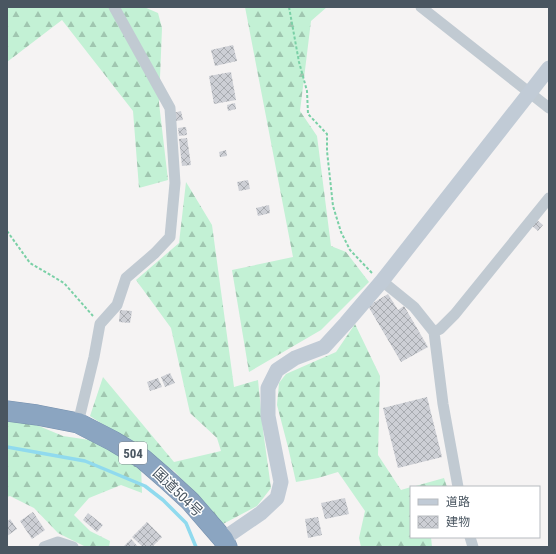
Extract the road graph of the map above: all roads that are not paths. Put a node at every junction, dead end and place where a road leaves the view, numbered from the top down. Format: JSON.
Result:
{"nodes":[{"id":1,"x":114,"y":7,"type":"edge"},
{"id":2,"x":421,"y":7,"type":"edge"},
{"id":3,"x":549,"y":68,"type":"edge"},
{"id":4,"x":529,"y":92,"type":"junction"},
{"id":5,"x":549,"y":108,"type":"edge"},
{"id":6,"x":549,"y":198,"type":"edge"},
{"id":7,"x":382,"y":281,"type":"junction"},
{"id":8,"x":434,"y":332,"type":"junction"},
{"id":9,"x":7,"y":411,"type":"edge"},
{"id":10,"x":78,"y":422,"type":"junction"},
{"id":11,"x":458,"y":486,"type":"edge"},
{"id":12,"x":225,"y":543,"type":"edge"},
{"id":13,"x":44,"y":547,"type":"edge"},
{"id":14,"x":73,"y":547,"type":"edge"}],
"edges":[{"from":1,"to":10,"type":"street"},
{"from":2,"to":4,"type":"street"},
{"from":3,"to":4,"type":"street"},
{"from":4,"to":5,"type":"street"},
{"from":4,"to":7,"type":"street"},
{"from":6,"to":8,"type":"street"},
{"from":7,"to":8,"type":"street"},
{"from":7,"to":12,"type":"street"},
{"from":8,"to":11,"type":"street"},
{"from":9,"to":10,"type":"highway","name":"国道504号","number":"504"},
{"from":10,"to":12,"type":"highway","name":"国道504号","number":"504"},
{"from":13,"to":14,"type":"street"}]}
